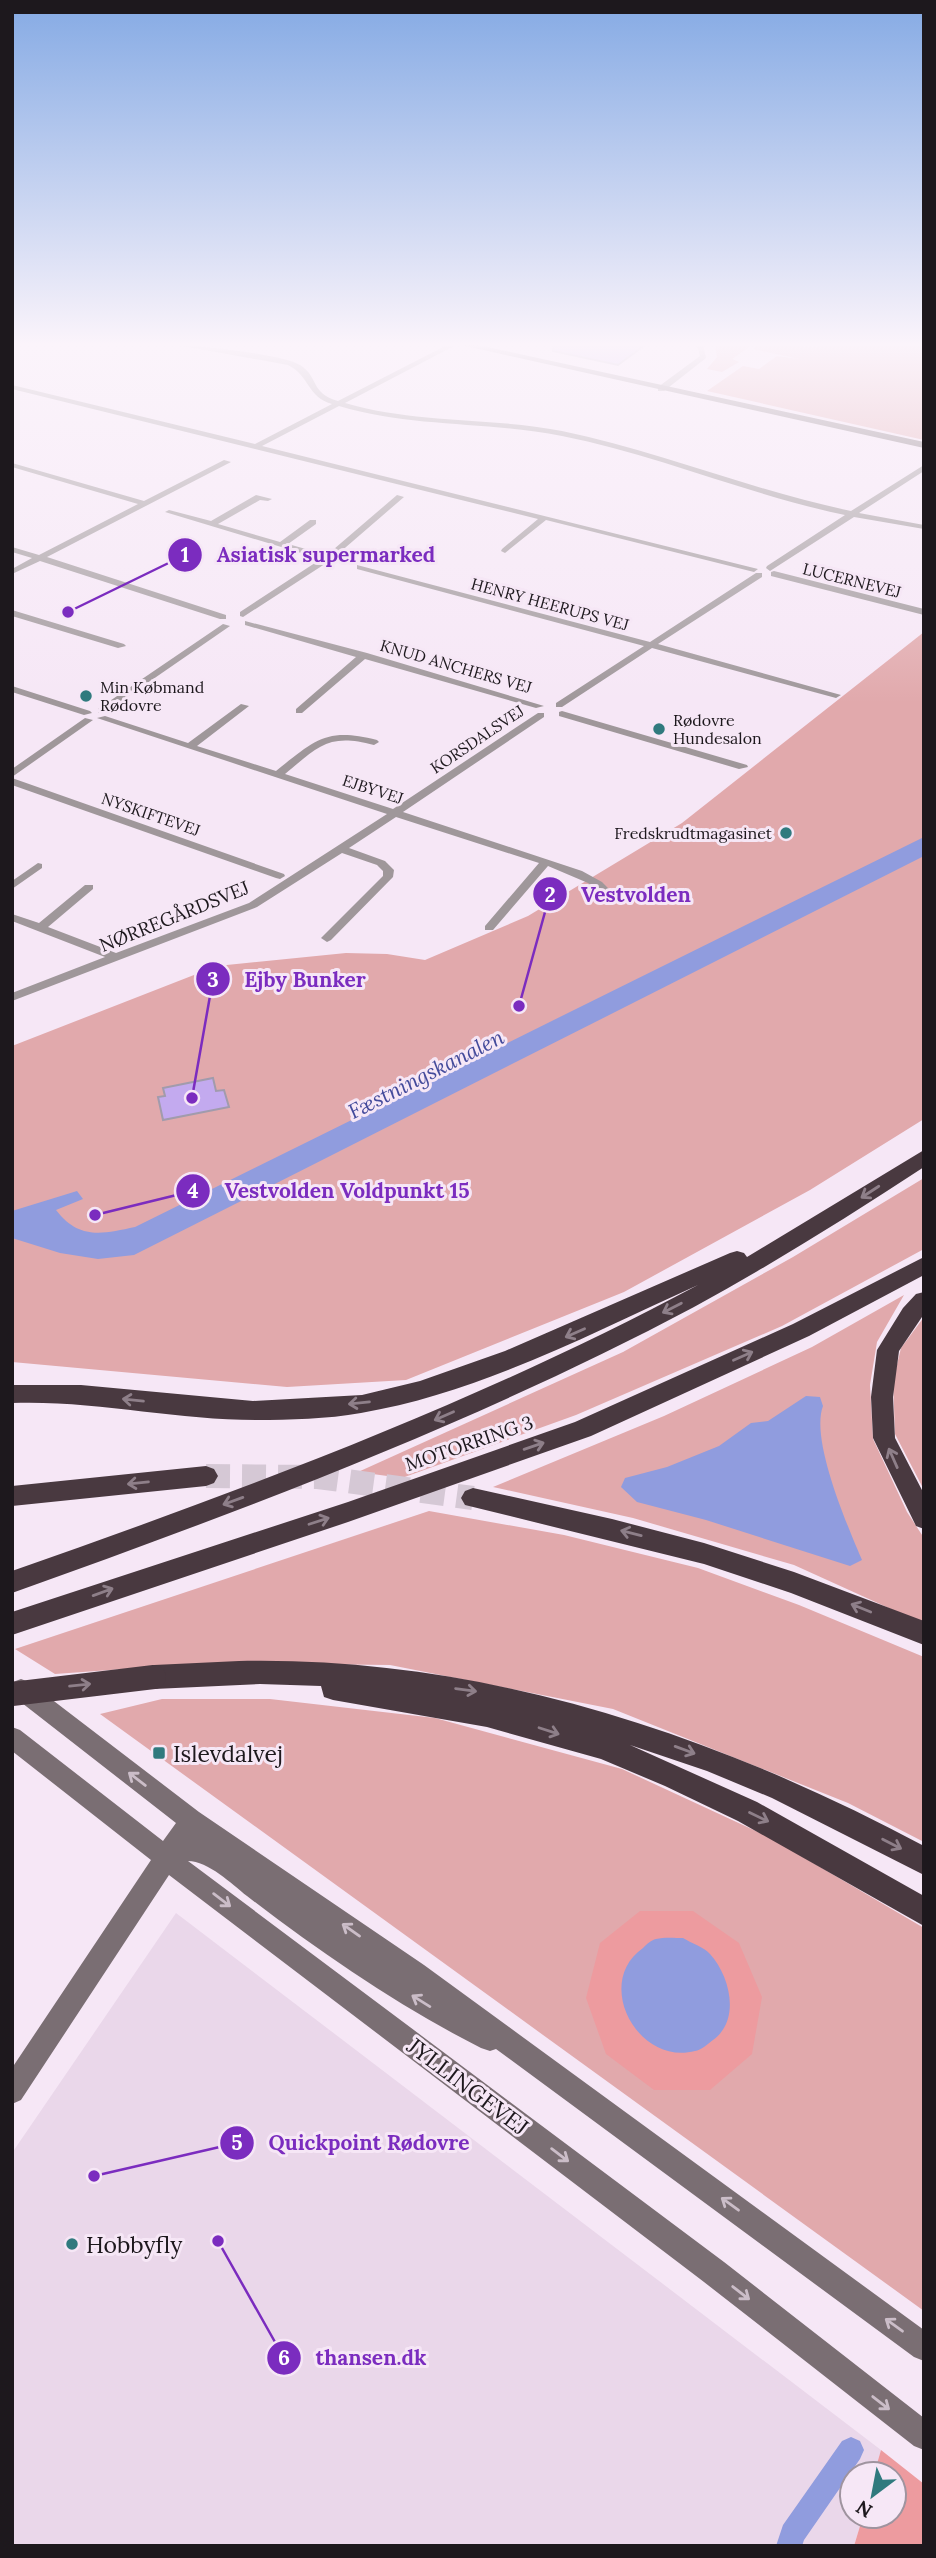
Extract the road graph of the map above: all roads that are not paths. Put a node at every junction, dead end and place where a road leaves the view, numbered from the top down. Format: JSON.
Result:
{"nodes":[{"id":1,"x":13,"y":464,"type":"edge"},
{"id":2,"x":222,"y":464,"type":"edge"},
{"id":3,"x":326,"y":464,"type":"edge"},
{"id":4,"x":668,"y":464,"type":"edge"},
{"id":5,"x":924,"y":467,"type":"edge"},
{"id":6,"x":400,"y":497,"type":"dead end"},
{"id":7,"x":268,"y":499,"type":"dead end"},
{"id":8,"x":145,"y":504,"type":"junction"},
{"id":9,"x":169,"y":512,"type":"dead end"},
{"id":10,"x":853,"y":513,"type":"junction"},
{"id":11,"x":544,"y":518,"type":"junction"},
{"id":12,"x":313,"y":522,"type":"dead end"},
{"id":13,"x":212,"y":524,"type":"junction"},
{"id":14,"x":924,"y":527,"type":"edge"},
{"id":15,"x":281,"y":545,"type":"junction"},
{"id":16,"x":12,"y":549,"type":"edge"},
{"id":17,"x":505,"y":551,"type":"dead end"},
{"id":18,"x":39,"y":558,"type":"junction"},
{"id":19,"x":328,"y":558,"type":"junction"},
{"id":20,"x":360,"y":567,"type":"dead end"},
{"id":21,"x":772,"y":571,"type":"junction"},
{"id":22,"x":12,"y":572,"type":"edge"},
{"id":23,"x":756,"y":572,"type":"junction"},
{"id":24,"x":924,"y":612,"type":"edge"},
{"id":25,"x":12,"y":613,"type":"edge"},
{"id":26,"x":245,"y":618,"type":"junction"},
{"id":27,"x":225,"y":621,"type":"junction"},
{"id":28,"x":652,"y":645,"type":"junction"},
{"id":29,"x":121,"y":646,"type":"dead end"},
{"id":30,"x":364,"y":655,"type":"junction"},
{"id":31,"x":12,"y":689,"type":"edge"},
{"id":32,"x":836,"y":695,"type":"dead end"},
{"id":33,"x":244,"y":706,"type":"dead end"},
{"id":34,"x":561,"y":709,"type":"junction"},
{"id":35,"x":299,"y":711,"type":"dead end"},
{"id":36,"x":540,"y":711,"type":"junction"},
{"id":37,"x":102,"y":715,"type":"junction"},
{"id":38,"x":88,"y":716,"type":"junction"},
{"id":39,"x":374,"y":742,"type":"dead end"},
{"id":40,"x":190,"y":746,"type":"junction"},
{"id":41,"x":743,"y":767,"type":"dead end"},
{"id":42,"x":12,"y":774,"type":"edge"},
{"id":43,"x":279,"y":774,"type":"junction"},
{"id":44,"x":12,"y":781,"type":"edge"},
{"id":45,"x":395,"y":813,"type":"junction"},
{"id":46,"x":341,"y":849,"type":"junction"},
{"id":47,"x":546,"y":862,"type":"junction"},
{"id":48,"x":38,"y":866,"type":"dead end"},
{"id":49,"x":280,"y":876,"type":"dead end"},
{"id":50,"x":12,"y":886,"type":"edge"},
{"id":51,"x":89,"y":887,"type":"dead end"},
{"id":52,"x":610,"y":896,"type":"dead end"},
{"id":53,"x":12,"y":917,"type":"edge"},
{"id":54,"x":40,"y":928,"type":"junction"},
{"id":55,"x":489,"y":928,"type":"dead end"},
{"id":56,"x":327,"y":938,"type":"dead end"},
{"id":57,"x":118,"y":958,"type":"junction"},
{"id":58,"x":12,"y":997,"type":"edge"},
{"id":59,"x":924,"y":1157,"type":"edge"},
{"id":60,"x":817,"y":1227,"type":"junction"},
{"id":61,"x":924,"y":1265,"type":"edge"},
{"id":62,"x":924,"y":1300,"type":"edge"},
{"id":63,"x":12,"y":1384,"type":"edge"},
{"id":64,"x":45,"y":1391,"type":"junction"},
{"id":65,"x":12,"y":1394,"type":"edge"},
{"id":66,"x":206,"y":1476,"type":"tunnel mouth"},
{"id":67,"x":12,"y":1496,"type":"edge"},
{"id":68,"x":473,"y":1498,"type":"tunnel mouth"},
{"id":69,"x":924,"y":1519,"type":"edge"},
{"id":70,"x":12,"y":1582,"type":"edge"},
{"id":71,"x":12,"y":1624,"type":"edge"},
{"id":72,"x":924,"y":1634,"type":"edge"},
{"id":73,"x":241,"y":1673,"type":"junction"},
{"id":74,"x":12,"y":1683,"type":"edge"},
{"id":75,"x":12,"y":1694,"type":"edge"},
{"id":76,"x":12,"y":1737,"type":"edge"},
{"id":77,"x":191,"y":1821,"type":"junction"},
{"id":78,"x":167,"y":1859,"type":"junction"},
{"id":79,"x":924,"y":1861,"type":"edge"},
{"id":80,"x":924,"y":1912,"type":"edge"},
{"id":81,"x":525,"y":2055,"type":"junction"},
{"id":82,"x":12,"y":2091,"type":"edge"},
{"id":83,"x":924,"y":2347,"type":"edge"},
{"id":84,"x":924,"y":2437,"type":"edge"}],
"edges":[{"from":1,"to":8,"type":"street"},
{"from":2,"to":8,"type":"street"},
{"from":3,"to":11,"type":"street"},
{"from":4,"to":10,"type":"street"},
{"from":5,"to":10,"type":"street"},
{"from":6,"to":19,"type":"street"},
{"from":7,"to":13,"type":"street"},
{"from":8,"to":18,"type":"street"},
{"from":9,"to":13,"type":"street"},
{"from":10,"to":14,"type":"street"},
{"from":10,"to":21,"type":"street"},
{"from":11,"to":17,"type":"street"},
{"from":11,"to":23,"type":"street"},
{"from":12,"to":15,"type":"street"},
{"from":13,"to":15,"type":"street"},
{"from":15,"to":19,"type":"street"},
{"from":16,"to":18,"type":"street"},
{"from":18,"to":22,"type":"street"},
{"from":18,"to":27,"type":"street"},
{"from":19,"to":26,"type":"street"},
{"from":20,"to":28,"type":"street","name":"HENRY HEERUPS VEJ"},
{"from":21,"to":23,"type":"street"},
{"from":21,"to":24,"type":"street","name":"LUCERNEVEJ"},
{"from":23,"to":28,"type":"street"},
{"from":25,"to":29,"type":"street"},
{"from":26,"to":27,"type":"street"},
{"from":26,"to":30,"type":"street","name":"KNUD ANCHERS VEJ"},
{"from":27,"to":37,"type":"street"},
{"from":28,"to":32,"type":"street","name":"HENRY HEERUPS VEJ"},
{"from":28,"to":34,"type":"street"},
{"from":30,"to":35,"type":"street","name":"KNUD ANCHERS VEJ"},
{"from":30,"to":36,"type":"street","name":"KNUD ANCHERS VEJ"},
{"from":31,"to":38,"type":"street"},
{"from":33,"to":40,"type":"street"},
{"from":34,"to":36,"type":"street"},
{"from":34,"to":41,"type":"street"},
{"from":36,"to":45,"type":"street","name":"KORSDALSVEJ"},
{"from":37,"to":38,"type":"street"},
{"from":37,"to":40,"type":"street","name":"EJBYVEJ"},
{"from":38,"to":42,"type":"street"},
{"from":39,"to":43,"type":"street"},
{"from":40,"to":43,"type":"street","name":"EJBYVEJ"},
{"from":43,"to":45,"type":"street","name":"EJBYVEJ"},
{"from":44,"to":49,"type":"street","name":"NYSKIFTEVEJ"},
{"from":45,"to":46,"type":"street","name":"NØRREGÅRDSVEJ"},
{"from":45,"to":47,"type":"street","name":"EJBYVEJ"},
{"from":46,"to":56,"type":"street"},
{"from":46,"to":57,"type":"street","name":"NØRREGÅRDSVEJ"},
{"from":47,"to":52,"type":"street","name":"EJBYVEJ"},
{"from":47,"to":55,"type":"street"},
{"from":48,"to":50,"type":"street"},
{"from":51,"to":54,"type":"street"},
{"from":53,"to":54,"type":"street"},
{"from":54,"to":57,"type":"street"},
{"from":57,"to":58,"type":"street","name":"NØRREGÅRDSVEJ"},
{"from":59,"to":60,"type":"highway","one_way":true},
{"from":60,"to":64,"type":"highway","one_way":true},
{"from":60,"to":70,"type":"highway","one_way":true},
{"from":71,"to":61,"type":"highway","name":"MOTORRING 3","one_way":true},
{"from":69,"to":62,"type":"highway","one_way":true},
{"from":63,"to":64,"type":"highway"},
{"from":64,"to":65,"type":"highway"},
{"from":66,"to":67,"type":"highway","one_way":true},
{"from":72,"to":68,"type":"highway","one_way":true},
{"from":75,"to":73,"type":"highway","one_way":true,"bridge":true},
{"from":73,"to":79,"type":"highway","one_way":true},
{"from":73,"to":80,"type":"highway","one_way":true},
{"from":77,"to":74,"type":"street","one_way":true},
{"from":76,"to":78,"type":"street","name":"JYLLINGEVEJ"},
{"from":77,"to":78,"type":"street"},
{"from":81,"to":77,"type":"street","one_way":true},
{"from":81,"to":78,"type":"street","one_way":true},
{"from":78,"to":82,"type":"street"},
{"from":78,"to":84,"type":"street","name":"JYLLINGEVEJ","one_way":true},
{"from":83,"to":81,"type":"street","one_way":true}]}
